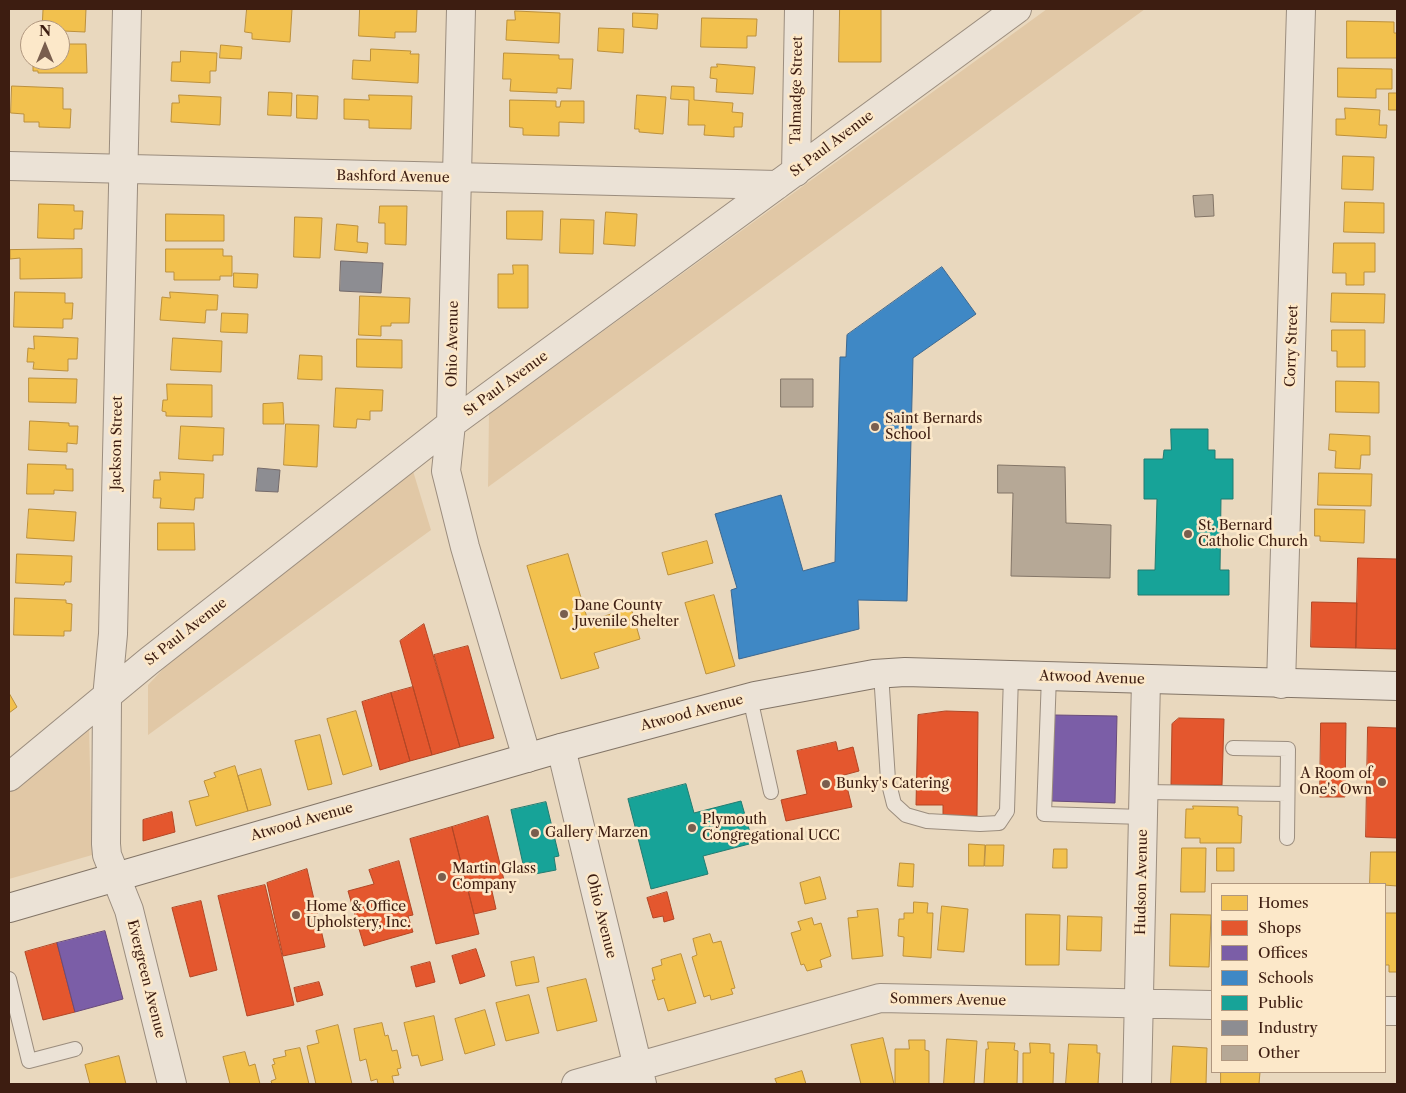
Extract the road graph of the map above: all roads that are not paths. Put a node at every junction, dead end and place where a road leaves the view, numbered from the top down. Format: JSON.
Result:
{"nodes":[{"id":1,"x":127,"y":9,"type":"edge"},
{"id":2,"x":461,"y":9,"type":"edge"},
{"id":3,"x":799,"y":9,"type":"edge"},
{"id":4,"x":1017,"y":9,"type":"edge"},
{"id":5,"x":1301,"y":9,"type":"edge"},
{"id":6,"x":9,"y":166,"type":"edge"},
{"id":7,"x":122,"y":169,"type":"junction"},
{"id":8,"x":457,"y":178,"type":"junction"},
{"id":9,"x":786,"y":178,"type":"junction"},
{"id":10,"x":451,"y":424,"type":"junction"},
{"id":11,"x":881,"y":673,"type":"junction"},
{"id":12,"x":1011,"y":675,"type":"junction"},
{"id":13,"x":1049,"y":676,"type":"junction"},
{"id":14,"x":1146,"y":680,"type":"junction"},
{"id":15,"x":1281,"y":684,"type":"junction"},
{"id":16,"x":1397,"y":686,"type":"edge"},
{"id":17,"x":107,"y":698,"type":"junction"},
{"id":18,"x":750,"y":698,"type":"junction"},
{"id":19,"x":561,"y":748,"type":"junction"},
{"id":20,"x":1233,"y":748,"type":"dead end"},
{"id":21,"x":527,"y":758,"type":"junction"},
{"id":22,"x":9,"y":777,"type":"edge"},
{"id":23,"x":771,"y":792,"type":"dead end"},
{"id":24,"x":1288,"y":794,"type":"junction"},
{"id":25,"x":1144,"y":805,"type":"junction"},
{"id":26,"x":1287,"y":838,"type":"dead end"},
{"id":27,"x":115,"y":876,"type":"junction"},
{"id":28,"x":9,"y":908,"type":"edge"},
{"id":29,"x":9,"y":979,"type":"edge"},
{"id":30,"x":1139,"y":1003,"type":"junction"},
{"id":31,"x":1211,"y":1005,"type":"edge"},
{"id":32,"x":75,"y":1049,"type":"dead end"},
{"id":33,"x":640,"y":1076,"type":"edge"},
{"id":34,"x":172,"y":1084,"type":"edge"},
{"id":35,"x":576,"y":1084,"type":"edge"},
{"id":36,"x":1137,"y":1084,"type":"edge"}],
"edges":[{"from":1,"to":7,"type":"street","name":"Jackson Street"},
{"from":2,"to":8,"type":"street","name":"Ohio Avenue"},
{"from":3,"to":9,"type":"street","name":"Talmadge Street"},
{"from":4,"to":9,"type":"street","name":"St Paul Avenue"},
{"from":5,"to":15,"type":"street","name":"Corry Street"},
{"from":6,"to":7,"type":"street","name":"Bashford Avenue"},
{"from":7,"to":8,"type":"street","name":"Bashford Avenue"},
{"from":7,"to":17,"type":"street","name":"Jackson Street"},
{"from":8,"to":9,"type":"street","name":"Bashford Avenue"},
{"from":8,"to":10,"type":"street","name":"Ohio Avenue"},
{"from":9,"to":10,"type":"street","name":"St Paul Avenue"},
{"from":10,"to":17,"type":"street","name":"St Paul Avenue"},
{"from":10,"to":21,"type":"street","name":"Ohio Avenue"},
{"from":11,"to":12,"type":"street","name":"Atwood Avenue"},
{"from":11,"to":12,"type":"lane"},
{"from":11,"to":18,"type":"street","name":"Atwood Avenue"},
{"from":12,"to":13,"type":"street","name":"Atwood Avenue"},
{"from":13,"to":14,"type":"street","name":"Atwood Avenue"},
{"from":13,"to":25,"type":"lane"},
{"from":14,"to":15,"type":"street","name":"Atwood Avenue"},
{"from":14,"to":25,"type":"street","name":"Hudson Avenue"},
{"from":15,"to":16,"type":"street","name":"Atwood Avenue"},
{"from":17,"to":22,"type":"street","name":"St Paul Avenue"},
{"from":17,"to":27,"type":"street","name":"Jackson Street"},
{"from":18,"to":19,"type":"street","name":"Atwood Avenue"},
{"from":18,"to":23,"type":"lane"},
{"from":19,"to":21,"type":"street","name":"Atwood Avenue"},
{"from":19,"to":33,"type":"street","name":"Ohio Avenue"},
{"from":20,"to":24,"type":"lane"},
{"from":21,"to":27,"type":"street","name":"Atwood Avenue"},
{"from":24,"to":25,"type":"lane"},
{"from":24,"to":26,"type":"lane"},
{"from":25,"to":30,"type":"street","name":"Hudson Avenue"},
{"from":27,"to":28,"type":"street","name":"Atwood Avenue"},
{"from":27,"to":34,"type":"street","name":"Evergreen Avenue"},
{"from":29,"to":32,"type":"lane"},
{"from":30,"to":31,"type":"street","name":"Sommers Avenue"},
{"from":30,"to":33,"type":"street","name":"Sommers Avenue"},
{"from":30,"to":36,"type":"street","name":"Hudson Avenue"},
{"from":33,"to":35,"type":"street","name":"Sommers Avenue"}]}
